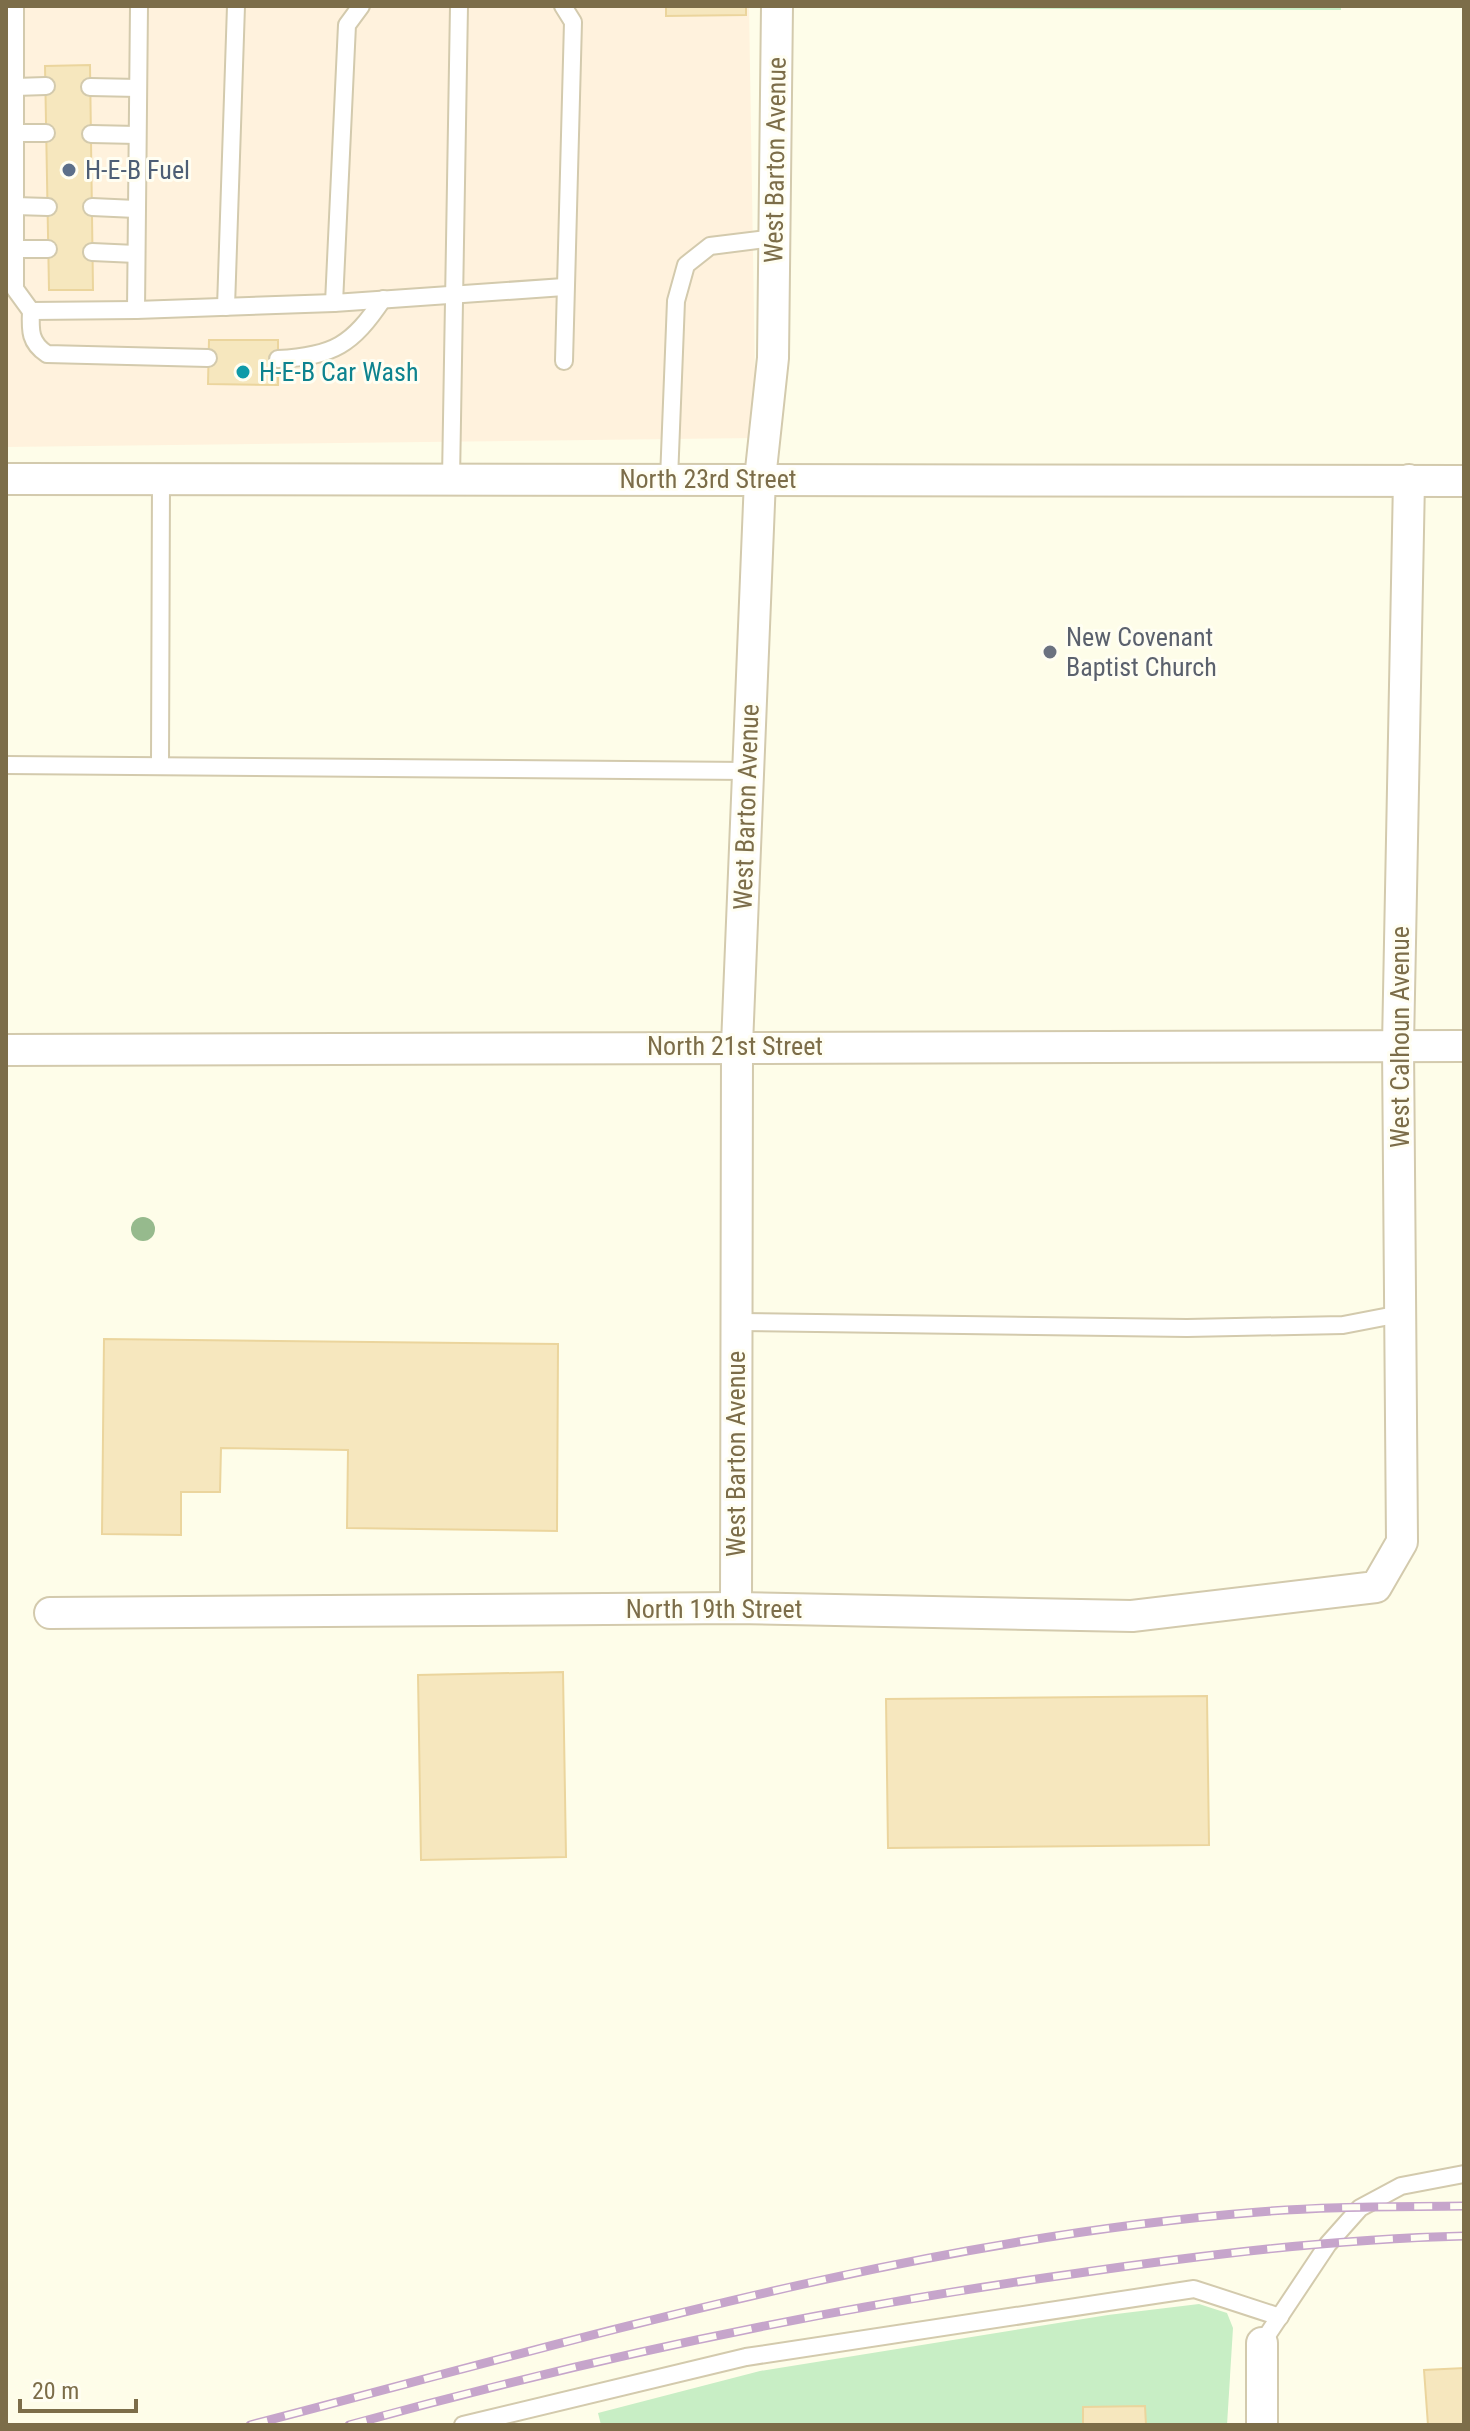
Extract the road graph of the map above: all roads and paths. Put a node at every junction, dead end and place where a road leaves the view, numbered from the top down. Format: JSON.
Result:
{"nodes":[{"id":1,"x":15,"y":6,"type":"edge"},
{"id":2,"x":139,"y":6,"type":"edge"},
{"id":3,"x":236,"y":6,"type":"edge"},
{"id":4,"x":361,"y":6,"type":"edge"},
{"id":5,"x":459,"y":6,"type":"edge"},
{"id":6,"x":563,"y":6,"type":"edge"},
{"id":7,"x":777,"y":6,"type":"edge"},
{"id":8,"x":46,"y":86,"type":"dead end"},
{"id":9,"x":15,"y":87,"type":"junction"},
{"id":10,"x":90,"y":87,"type":"dead end"},
{"id":11,"x":138,"y":88,"type":"junction"},
{"id":12,"x":15,"y":133,"type":"junction"},
{"id":13,"x":46,"y":133,"type":"dead end"},
{"id":14,"x":91,"y":134,"type":"dead end"},
{"id":15,"x":137,"y":135,"type":"junction"},
{"id":16,"x":15,"y":206,"type":"junction"},
{"id":17,"x":48,"y":207,"type":"dead end"},
{"id":18,"x":92,"y":207,"type":"dead end"},
{"id":19,"x":136,"y":209,"type":"junction"},
{"id":20,"x":774,"y":238,"type":"junction"},
{"id":21,"x":15,"y":249,"type":"junction"},
{"id":22,"x":48,"y":249,"type":"dead end"},
{"id":23,"x":92,"y":252,"type":"dead end"},
{"id":24,"x":136,"y":254,"type":"junction"},
{"id":25,"x":564,"y":287,"type":"junction"},
{"id":26,"x":456,"y":292,"type":"junction"},
{"id":27,"x":383,"y":299,"type":"junction"},
{"id":28,"x":334,"y":303,"type":"junction"},
{"id":29,"x":226,"y":307,"type":"junction"},
{"id":30,"x":136,"y":310,"type":"junction"},
{"id":31,"x":31,"y":311,"type":"junction"},
{"id":32,"x":208,"y":358,"type":"dead end"},
{"id":33,"x":278,"y":359,"type":"dead end"},
{"id":34,"x":564,"y":361,"type":"dead end"},
{"id":35,"x":6,"y":479,"type":"edge"},
{"id":36,"x":161,"y":479,"type":"junction"},
{"id":37,"x":451,"y":479,"type":"junction"},
{"id":38,"x":669,"y":479,"type":"junction"},
{"id":39,"x":760,"y":479,"type":"junction"},
{"id":40,"x":1409,"y":480,"type":"junction"},
{"id":41,"x":1464,"y":481,"type":"edge"},
{"id":42,"x":6,"y":765,"type":"edge"},
{"id":43,"x":160,"y":766,"type":"junction"},
{"id":44,"x":748,"y":771,"type":"junction"},
{"id":45,"x":737,"y":1045,"type":"junction"},
{"id":46,"x":1398,"y":1045,"type":"junction"},
{"id":47,"x":1464,"y":1046,"type":"edge"},
{"id":48,"x":6,"y":1050,"type":"edge"},
{"id":49,"x":1400,"y":1314,"type":"junction"},
{"id":50,"x":736,"y":1322,"type":"junction"},
{"id":51,"x":1376,"y":1587,"type":"joint"},
{"id":52,"x":736,"y":1608,"type":"junction"},
{"id":53,"x":50,"y":1613,"type":"dead end"},
{"id":54,"x":1464,"y":2174,"type":"edge"},
{"id":55,"x":1280,"y":2317,"type":"junction"},
{"id":56,"x":1262,"y":2343,"type":"joint"},
{"id":57,"x":463,"y":2425,"type":"edge"},
{"id":58,"x":1262,"y":2425,"type":"edge"}],
"edges":[{"from":1,"to":9,"type":"lane"},
{"from":2,"to":11,"type":"lane"},
{"from":3,"to":29,"type":"lane"},
{"from":4,"to":28,"type":"lane"},
{"from":5,"to":26,"type":"lane"},
{"from":6,"to":25,"type":"lane"},
{"from":7,"to":20,"type":"street","name":"West Barton Avenue"},
{"from":8,"to":9,"type":"lane"},
{"from":9,"to":12,"type":"lane"},
{"from":10,"to":11,"type":"lane"},
{"from":11,"to":15,"type":"lane"},
{"from":12,"to":13,"type":"lane"},
{"from":12,"to":16,"type":"lane"},
{"from":14,"to":15,"type":"lane"},
{"from":15,"to":19,"type":"lane"},
{"from":16,"to":17,"type":"lane"},
{"from":16,"to":21,"type":"lane"},
{"from":18,"to":19,"type":"lane"},
{"from":19,"to":24,"type":"lane"},
{"from":20,"to":38,"type":"lane"},
{"from":20,"to":39,"type":"street","name":"West Barton Avenue"},
{"from":21,"to":22,"type":"lane"},
{"from":21,"to":31,"type":"lane"},
{"from":23,"to":24,"type":"lane"},
{"from":24,"to":30,"type":"lane"},
{"from":25,"to":26,"type":"lane"},
{"from":25,"to":34,"type":"lane"},
{"from":26,"to":27,"type":"lane"},
{"from":26,"to":37,"type":"lane"},
{"from":27,"to":28,"type":"lane"},
{"from":27,"to":33,"type":"lane"},
{"from":28,"to":29,"type":"lane"},
{"from":29,"to":30,"type":"lane"},
{"from":30,"to":31,"type":"lane"},
{"from":31,"to":32,"type":"lane"},
{"from":35,"to":36,"type":"street","name":"North 23rd Street"},
{"from":36,"to":37,"type":"street","name":"North 23rd Street"},
{"from":36,"to":43,"type":"lane"},
{"from":37,"to":38,"type":"street","name":"North 23rd Street"},
{"from":38,"to":39,"type":"street","name":"North 23rd Street"},
{"from":39,"to":40,"type":"street","name":"North 23rd Street"},
{"from":39,"to":44,"type":"street","name":"West Barton Avenue"},
{"from":40,"to":41,"type":"street","name":"North 23rd Street"},
{"from":40,"to":46,"type":"street","name":"West Calhoun Avenue"},
{"from":42,"to":43,"type":"lane"},
{"from":43,"to":44,"type":"lane"},
{"from":44,"to":45,"type":"street","name":"West Barton Avenue"},
{"from":45,"to":46,"type":"street","name":"North 21st Street"},
{"from":45,"to":48,"type":"street","name":"North 21st Street"},
{"from":45,"to":50,"type":"street","name":"West Barton Avenue"},
{"from":46,"to":47,"type":"street","name":"North 21st Street"},
{"from":46,"to":49,"type":"street","name":"West Calhoun Avenue"},
{"from":49,"to":50,"type":"lane"},
{"from":49,"to":51,"type":"street","name":"West Calhoun Avenue"},
{"from":50,"to":52,"type":"street","name":"West Barton Avenue"},
{"from":51,"to":52,"type":"street","name":"North 19th Street"},
{"from":52,"to":53,"type":"street","name":"North 19th Street"},
{"from":54,"to":55,"type":"lane"},
{"from":55,"to":56,"type":"lane"},
{"from":55,"to":57,"type":"lane"},
{"from":56,"to":58,"type":"street"}]}
